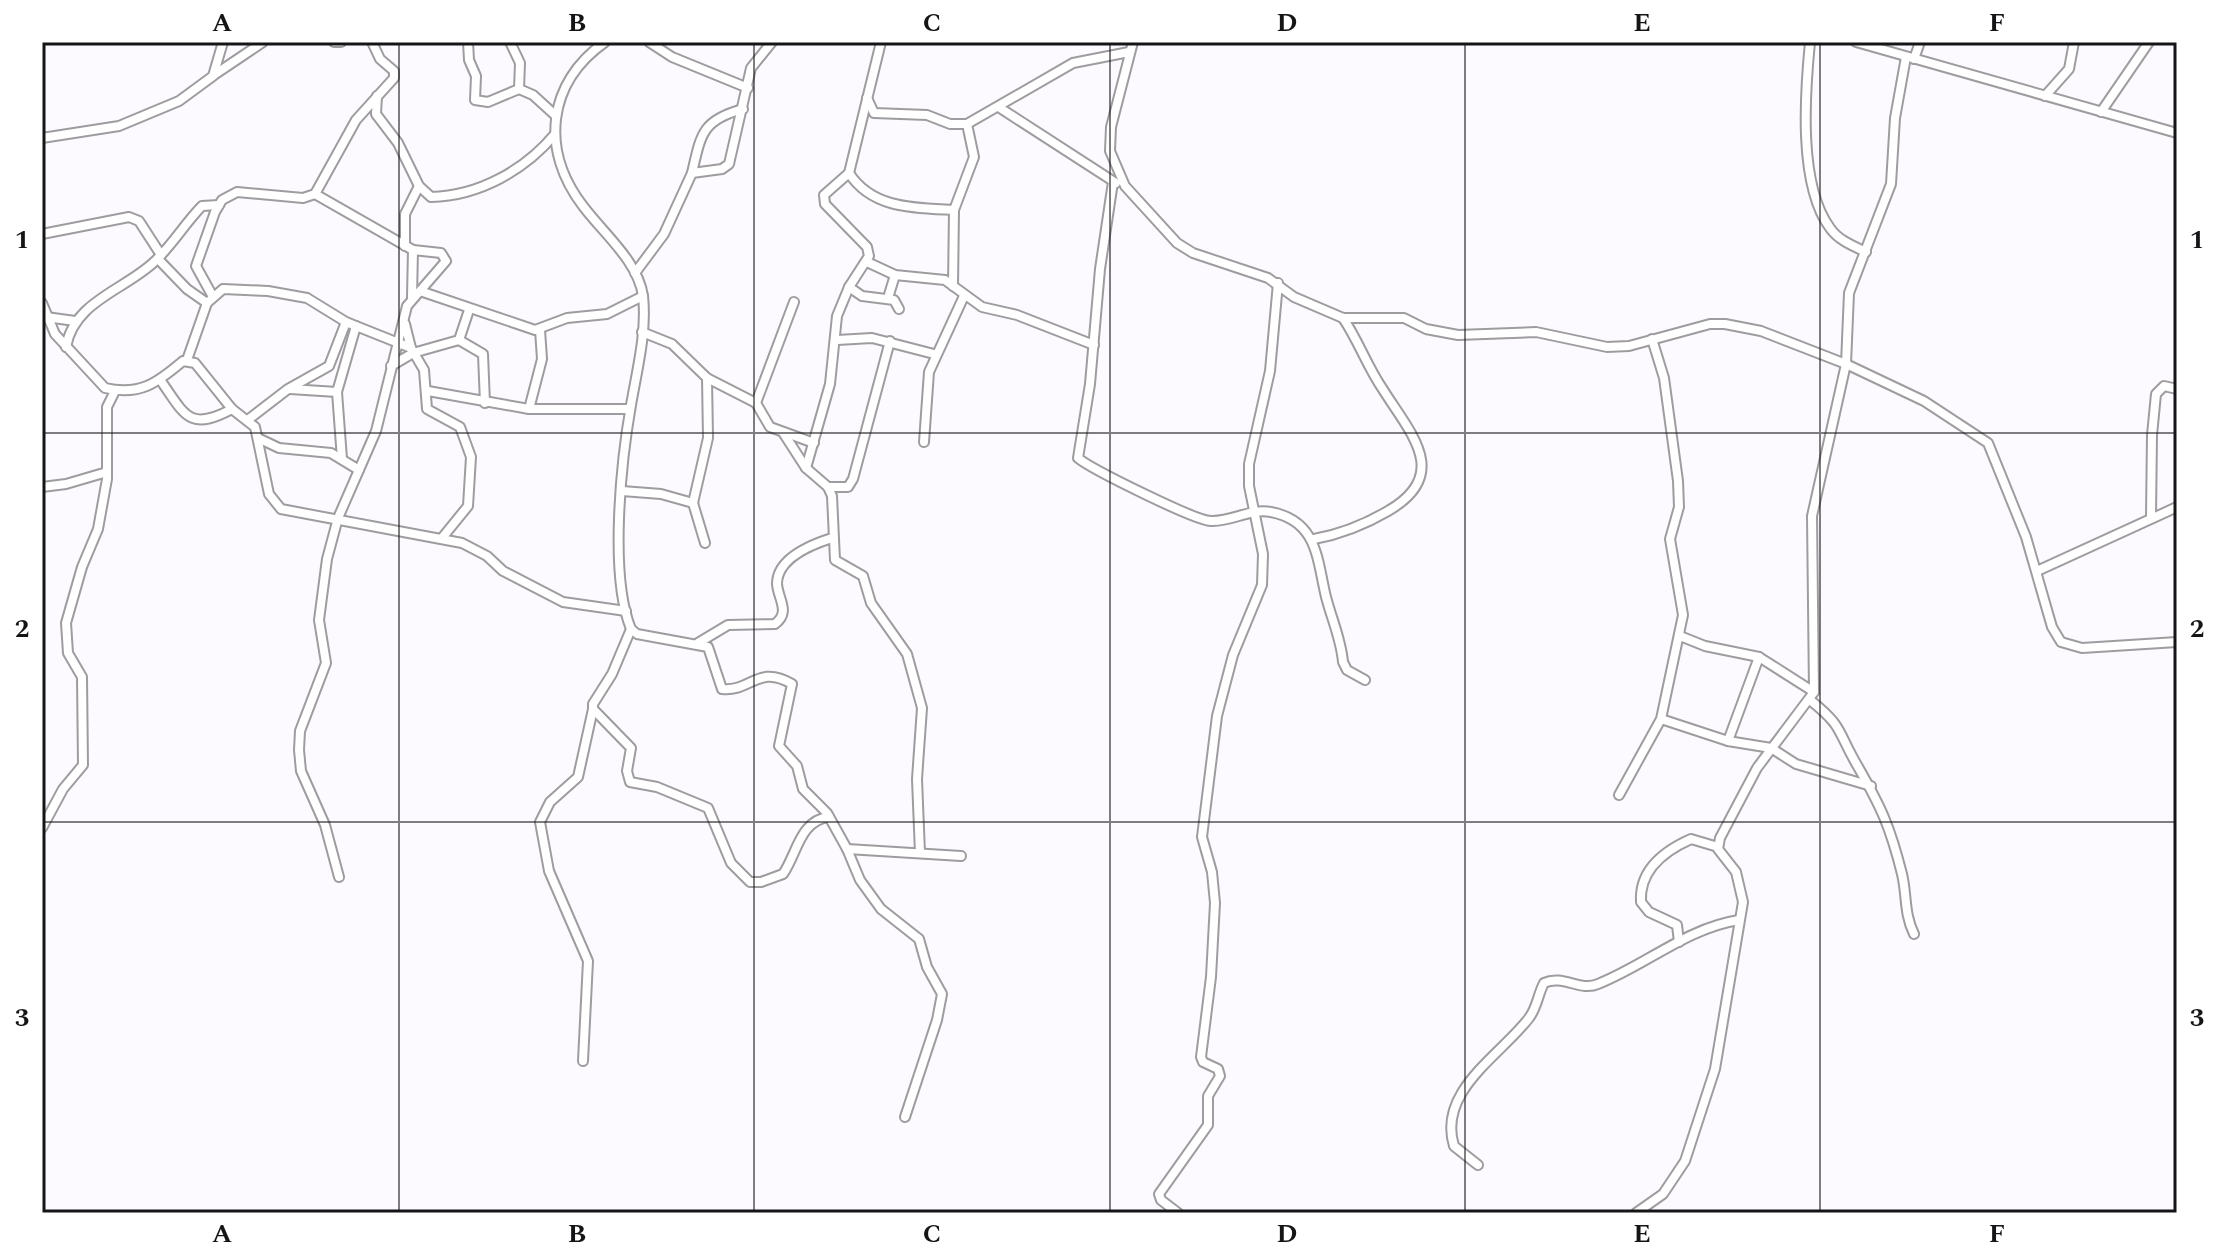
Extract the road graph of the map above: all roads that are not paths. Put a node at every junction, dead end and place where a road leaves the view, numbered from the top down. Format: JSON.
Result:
{"nodes":[{"id":1,"x":223,"y":42,"type":"edge"},
{"id":2,"x":263,"y":42,"type":"edge"},
{"id":3,"x":334,"y":42,"type":"edge"},
{"id":4,"x":341,"y":42,"type":"edge"},
{"id":5,"x":372,"y":42,"type":"edge"},
{"id":6,"x":468,"y":42,"type":"edge"},
{"id":7,"x":510,"y":42,"type":"edge"},
{"id":8,"x":605,"y":42,"type":"edge"},
{"id":9,"x":649,"y":42,"type":"edge"},
{"id":10,"x":772,"y":42,"type":"edge"},
{"id":11,"x":881,"y":42,"type":"edge"},
{"id":12,"x":1133,"y":42,"type":"edge"},
{"id":13,"x":1810,"y":42,"type":"edge"},
{"id":14,"x":1856,"y":42,"type":"edge"},
{"id":15,"x":1920,"y":42,"type":"edge"},
{"id":16,"x":2074,"y":42,"type":"edge"},
{"id":17,"x":2149,"y":42,"type":"edge"},
{"id":18,"x":1129,"y":52,"type":"junction"},
{"id":19,"x":1910,"y":58,"type":"junction"},
{"id":20,"x":751,"y":68,"type":"junction"},
{"id":21,"x":213,"y":76,"type":"junction"},
{"id":22,"x":733,"y":80,"type":"junction"},
{"id":23,"x":748,"y":88,"type":"junction"},
{"id":24,"x":519,"y":89,"type":"junction"},
{"id":25,"x":377,"y":95,"type":"junction"},
{"id":26,"x":2045,"y":96,"type":"junction"},
{"id":27,"x":867,"y":97,"type":"junction"},
{"id":28,"x":1000,"y":108,"type":"junction"},
{"id":29,"x":743,"y":109,"type":"junction"},
{"id":30,"x":2101,"y":112,"type":"junction"},
{"id":31,"x":874,"y":113,"type":"junction"},
{"id":32,"x":861,"y":114,"type":"junction"},
{"id":33,"x":555,"y":115,"type":"junction"},
{"id":34,"x":967,"y":124,"type":"junction"},
{"id":35,"x":2177,"y":133,"type":"edge"},
{"id":36,"x":555,"y":134,"type":"junction"},
{"id":37,"x":42,"y":138,"type":"edge"},
{"id":38,"x":692,"y":173,"type":"junction"},
{"id":39,"x":849,"y":173,"type":"junction"},
{"id":40,"x":1113,"y":182,"type":"junction"},
{"id":41,"x":419,"y":186,"type":"junction"},
{"id":42,"x":1125,"y":186,"type":"junction"},
{"id":43,"x":315,"y":194,"type":"junction"},
{"id":44,"x":219,"y":205,"type":"junction"},
{"id":45,"x":954,"y":210,"type":"junction"},
{"id":46,"x":42,"y":234,"type":"edge"},
{"id":47,"x":409,"y":248,"type":"junction"},
{"id":48,"x":1866,"y":252,"type":"junction"},
{"id":49,"x":159,"y":257,"type":"junction"},
{"id":50,"x":867,"y":262,"type":"junction"},
{"id":51,"x":635,"y":273,"type":"junction"},
{"id":52,"x":895,"y":275,"type":"junction"},
{"id":53,"x":1278,"y":283,"type":"junction"},
{"id":54,"x":953,"y":286,"type":"junction"},
{"id":55,"x":849,"y":287,"type":"junction"},
{"id":56,"x":416,"y":294,"type":"junction"},
{"id":57,"x":643,"y":296,"type":"junction"},
{"id":58,"x":964,"y":296,"type":"junction"},
{"id":59,"x":888,"y":298,"type":"junction"},
{"id":60,"x":210,"y":299,"type":"junction"},
{"id":61,"x":794,"y":302,"type":"dead end"},
{"id":62,"x":42,"y":303,"type":"edge"},
{"id":63,"x":899,"y":309,"type":"dead end"},
{"id":64,"x":469,"y":310,"type":"junction"},
{"id":65,"x":46,"y":317,"type":"junction"},
{"id":66,"x":1343,"y":318,"type":"junction"},
{"id":67,"x":404,"y":319,"type":"junction"},
{"id":68,"x":75,"y":321,"type":"junction"},
{"id":69,"x":346,"y":322,"type":"junction"},
{"id":70,"x":356,"y":326,"type":"junction"},
{"id":71,"x":540,"y":330,"type":"junction"},
{"id":72,"x":642,"y":332,"type":"junction"},
{"id":73,"x":1652,"y":339,"type":"junction"},
{"id":74,"x":459,"y":340,"type":"junction"},
{"id":75,"x":837,"y":340,"type":"junction"},
{"id":76,"x":890,"y":341,"type":"junction"},
{"id":77,"x":396,"y":342,"type":"junction"},
{"id":78,"x":1094,"y":345,"type":"junction"},
{"id":79,"x":66,"y":347,"type":"junction"},
{"id":80,"x":412,"y":350,"type":"junction"},
{"id":81,"x":934,"y":354,"type":"junction"},
{"id":82,"x":187,"y":360,"type":"junction"},
{"id":83,"x":1846,"y":364,"type":"junction"},
{"id":84,"x":390,"y":366,"type":"junction"},
{"id":85,"x":707,"y":378,"type":"junction"},
{"id":86,"x":161,"y":381,"type":"junction"},
{"id":87,"x":288,"y":389,"type":"junction"},
{"id":88,"x":2177,"y":389,"type":"edge"},
{"id":89,"x":115,"y":391,"type":"junction"},
{"id":90,"x":428,"y":391,"type":"junction"},
{"id":91,"x":337,"y":392,"type":"junction"},
{"id":92,"x":485,"y":403,"type":"junction"},
{"id":93,"x":756,"y":403,"type":"junction"},
{"id":94,"x":232,"y":409,"type":"junction"},
{"id":95,"x":529,"y":409,"type":"junction"},
{"id":96,"x":630,"y":409,"type":"junction"},
{"id":97,"x":249,"y":419,"type":"junction"},
{"id":98,"x":784,"y":434,"type":"junction"},
{"id":99,"x":260,"y":439,"type":"junction"},
{"id":100,"x":924,"y":442,"type":"dead end"},
{"id":101,"x":814,"y":443,"type":"junction"},
{"id":102,"x":342,"y":459,"type":"junction"},
{"id":103,"x":806,"y":468,"type":"junction"},
{"id":104,"x":359,"y":470,"type":"junction"},
{"id":105,"x":107,"y":472,"type":"junction"},
{"id":106,"x":42,"y":487,"type":"edge"},
{"id":107,"x":828,"y":487,"type":"junction"},
{"id":108,"x":622,"y":491,"type":"junction"},
{"id":109,"x":693,"y":503,"type":"junction"},
{"id":110,"x":2177,"y":507,"type":"edge"},
{"id":111,"x":1254,"y":511,"type":"junction"},
{"id":112,"x":2151,"y":517,"type":"junction"},
{"id":113,"x":338,"y":518,"type":"junction"},
{"id":114,"x":442,"y":538,"type":"junction"},
{"id":115,"x":832,"y":538,"type":"junction"},
{"id":116,"x":1314,"y":539,"type":"junction"},
{"id":117,"x":705,"y":543,"type":"dead end"},
{"id":118,"x":2037,"y":571,"type":"junction"},
{"id":119,"x":626,"y":611,"type":"junction"},
{"id":120,"x":631,"y":629,"type":"junction"},
{"id":121,"x":1680,"y":636,"type":"junction"},
{"id":122,"x":2177,"y":642,"type":"edge"},
{"id":123,"x":703,"y":645,"type":"junction"},
{"id":124,"x":1759,"y":657,"type":"junction"},
{"id":125,"x":1365,"y":680,"type":"dead end"},
{"id":126,"x":1812,"y":696,"type":"junction"},
{"id":127,"x":593,"y":709,"type":"junction"},
{"id":128,"x":1661,"y":719,"type":"junction"},
{"id":129,"x":1728,"y":741,"type":"junction"},
{"id":130,"x":1771,"y":748,"type":"junction"},
{"id":131,"x":1871,"y":786,"type":"junction"},
{"id":132,"x":1619,"y":795,"type":"dead end"},
{"id":133,"x":817,"y":802,"type":"junction"},
{"id":134,"x":829,"y":817,"type":"junction"},
{"id":135,"x":817,"y":819,"type":"junction"},
{"id":136,"x":42,"y":828,"type":"edge"},
{"id":137,"x":1718,"y":847,"type":"junction"},
{"id":138,"x":847,"y":849,"type":"junction"},
{"id":139,"x":920,"y":853,"type":"junction"},
{"id":140,"x":961,"y":856,"type":"dead end"},
{"id":141,"x":339,"y":877,"type":"dead end"},
{"id":142,"x":1739,"y":920,"type":"junction"},
{"id":143,"x":1914,"y":934,"type":"dead end"},
{"id":144,"x":1679,"y":942,"type":"junction"},
{"id":145,"x":583,"y":1061,"type":"dead end"},
{"id":146,"x":905,"y":1117,"type":"dead end"},
{"id":147,"x":1478,"y":1165,"type":"dead end"},
{"id":148,"x":1178,"y":1213,"type":"edge"},
{"id":149,"x":1636,"y":1213,"type":"edge"}],
"edges":[{"from":1,"to":21,"type":"street"},
{"from":2,"to":21,"type":"street"},
{"from":3,"to":4,"type":"street"},
{"from":5,"to":25,"type":"street"},
{"from":6,"to":24,"type":"street"},
{"from":7,"to":24,"type":"street"},
{"from":8,"to":33,"type":"street"},
{"from":9,"to":22,"type":"street"},
{"from":10,"to":20,"type":"street"},
{"from":11,"to":27,"type":"street"},
{"from":12,"to":18,"type":"street"},
{"from":13,"to":48,"type":"street"},
{"from":14,"to":19,"type":"street"},
{"from":15,"to":19,"type":"street"},
{"from":16,"to":26,"type":"street"},
{"from":17,"to":30,"type":"street"},
{"from":18,"to":28,"type":"street"},
{"from":18,"to":42,"type":"street"},
{"from":19,"to":26,"type":"street"},
{"from":19,"to":48,"type":"street"},
{"from":20,"to":22,"type":"street"},
{"from":20,"to":23,"type":"street"},
{"from":21,"to":37,"type":"street"},
{"from":22,"to":23,"type":"street"},
{"from":23,"to":29,"type":"street"},
{"from":24,"to":33,"type":"street"},
{"from":25,"to":41,"type":"street"},
{"from":25,"to":43,"type":"street"},
{"from":26,"to":30,"type":"street"},
{"from":27,"to":31,"type":"street"},
{"from":27,"to":32,"type":"street"},
{"from":28,"to":34,"type":"street"},
{"from":28,"to":40,"type":"street"},
{"from":29,"to":38,"type":"street"},
{"from":29,"to":38,"type":"street"},
{"from":30,"to":35,"type":"street"},
{"from":31,"to":32,"type":"street"},
{"from":31,"to":34,"type":"street"},
{"from":32,"to":39,"type":"street"},
{"from":33,"to":36,"type":"street"},
{"from":34,"to":45,"type":"street"},
{"from":36,"to":41,"type":"street"},
{"from":36,"to":51,"type":"street"},
{"from":38,"to":51,"type":"street"},
{"from":39,"to":45,"type":"street"},
{"from":39,"to":50,"type":"street"},
{"from":40,"to":42,"type":"street"},
{"from":40,"to":78,"type":"street"},
{"from":41,"to":47,"type":"street"},
{"from":42,"to":53,"type":"street"},
{"from":43,"to":44,"type":"street"},
{"from":43,"to":47,"type":"street"},
{"from":44,"to":49,"type":"street"},
{"from":44,"to":60,"type":"street"},
{"from":45,"to":54,"type":"street"},
{"from":46,"to":49,"type":"street"},
{"from":47,"to":56,"type":"street"},
{"from":47,"to":56,"type":"street"},
{"from":48,"to":83,"type":"street"},
{"from":49,"to":60,"type":"street"},
{"from":49,"to":68,"type":"street"},
{"from":50,"to":52,"type":"street"},
{"from":50,"to":55,"type":"street"},
{"from":51,"to":57,"type":"street"},
{"from":52,"to":54,"type":"street"},
{"from":52,"to":59,"type":"street"},
{"from":53,"to":66,"type":"street"},
{"from":53,"to":111,"type":"street"},
{"from":54,"to":58,"type":"street"},
{"from":55,"to":59,"type":"street"},
{"from":55,"to":75,"type":"street"},
{"from":56,"to":64,"type":"street"},
{"from":56,"to":67,"type":"street"},
{"from":57,"to":71,"type":"street"},
{"from":57,"to":72,"type":"street"},
{"from":58,"to":78,"type":"street"},
{"from":58,"to":81,"type":"street"},
{"from":59,"to":63,"type":"street"},
{"from":60,"to":69,"type":"street"},
{"from":60,"to":82,"type":"street"},
{"from":61,"to":93,"type":"street"},
{"from":62,"to":65,"type":"street"},
{"from":64,"to":71,"type":"street"},
{"from":64,"to":74,"type":"street"},
{"from":65,"to":68,"type":"street"},
{"from":65,"to":79,"type":"street"},
{"from":66,"to":73,"type":"street"},
{"from":66,"to":116,"type":"street"},
{"from":67,"to":77,"type":"street"},
{"from":67,"to":80,"type":"street"},
{"from":68,"to":79,"type":"street"},
{"from":69,"to":70,"type":"street"},
{"from":69,"to":87,"type":"street"},
{"from":70,"to":77,"type":"street"},
{"from":70,"to":91,"type":"street"},
{"from":71,"to":95,"type":"street"},
{"from":72,"to":85,"type":"street"},
{"from":72,"to":96,"type":"street"},
{"from":73,"to":83,"type":"street"},
{"from":73,"to":121,"type":"street"},
{"from":74,"to":80,"type":"street"},
{"from":74,"to":92,"type":"street"},
{"from":75,"to":76,"type":"street"},
{"from":75,"to":101,"type":"street"},
{"from":76,"to":81,"type":"street"},
{"from":76,"to":107,"type":"street"},
{"from":77,"to":80,"type":"street"},
{"from":77,"to":84,"type":"street"},
{"from":78,"to":111,"type":"street"},
{"from":79,"to":89,"type":"street"},
{"from":80,"to":84,"type":"street"},
{"from":80,"to":90,"type":"street"},
{"from":81,"to":100,"type":"street"},
{"from":82,"to":86,"type":"street"},
{"from":82,"to":94,"type":"street"},
{"from":83,"to":118,"type":"street"},
{"from":83,"to":126,"type":"street"},
{"from":84,"to":104,"type":"street"},
{"from":85,"to":93,"type":"street"},
{"from":85,"to":109,"type":"street"},
{"from":86,"to":89,"type":"street"},
{"from":86,"to":94,"type":"street"},
{"from":87,"to":91,"type":"street"},
{"from":87,"to":97,"type":"street"},
{"from":88,"to":112,"type":"street"},
{"from":89,"to":105,"type":"street"},
{"from":90,"to":92,"type":"street"},
{"from":90,"to":114,"type":"street"},
{"from":91,"to":102,"type":"street"},
{"from":92,"to":95,"type":"street"},
{"from":93,"to":98,"type":"street"},
{"from":94,"to":97,"type":"street"},
{"from":95,"to":96,"type":"street"},
{"from":96,"to":108,"type":"street"},
{"from":97,"to":99,"type":"street"},
{"from":98,"to":101,"type":"street"},
{"from":98,"to":103,"type":"street"},
{"from":99,"to":102,"type":"street"},
{"from":99,"to":113,"type":"street"},
{"from":101,"to":103,"type":"street"},
{"from":102,"to":104,"type":"street"},
{"from":103,"to":107,"type":"street"},
{"from":104,"to":113,"type":"street"},
{"from":105,"to":106,"type":"street"},
{"from":105,"to":136,"type":"street"},
{"from":107,"to":115,"type":"street"},
{"from":108,"to":109,"type":"street"},
{"from":108,"to":119,"type":"street"},
{"from":109,"to":117,"type":"street"},
{"from":110,"to":112,"type":"street"},
{"from":111,"to":116,"type":"street"},
{"from":111,"to":148,"type":"street"},
{"from":112,"to":118,"type":"street"},
{"from":113,"to":114,"type":"street"},
{"from":113,"to":141,"type":"street"},
{"from":114,"to":119,"type":"street"},
{"from":115,"to":123,"type":"street"},
{"from":115,"to":139,"type":"street"},
{"from":116,"to":125,"type":"street"},
{"from":118,"to":122,"type":"street"},
{"from":119,"to":120,"type":"street"},
{"from":120,"to":123,"type":"street"},
{"from":120,"to":127,"type":"street"},
{"from":121,"to":124,"type":"street"},
{"from":121,"to":128,"type":"street"},
{"from":123,"to":133,"type":"street"},
{"from":124,"to":126,"type":"street"},
{"from":124,"to":129,"type":"street"},
{"from":126,"to":130,"type":"street"},
{"from":126,"to":131,"type":"street"},
{"from":127,"to":135,"type":"street"},
{"from":127,"to":145,"type":"street"},
{"from":128,"to":129,"type":"street"},
{"from":128,"to":132,"type":"street"},
{"from":129,"to":130,"type":"street"},
{"from":130,"to":131,"type":"street"},
{"from":130,"to":137,"type":"street"},
{"from":131,"to":143,"type":"street"},
{"from":133,"to":134,"type":"street"},
{"from":133,"to":135,"type":"street"},
{"from":134,"to":135,"type":"street"},
{"from":134,"to":138,"type":"street"},
{"from":137,"to":142,"type":"street"},
{"from":137,"to":144,"type":"street"},
{"from":138,"to":139,"type":"street"},
{"from":138,"to":146,"type":"street"},
{"from":139,"to":140,"type":"street"},
{"from":142,"to":144,"type":"street"},
{"from":142,"to":149,"type":"street"},
{"from":144,"to":147,"type":"street"}]}
